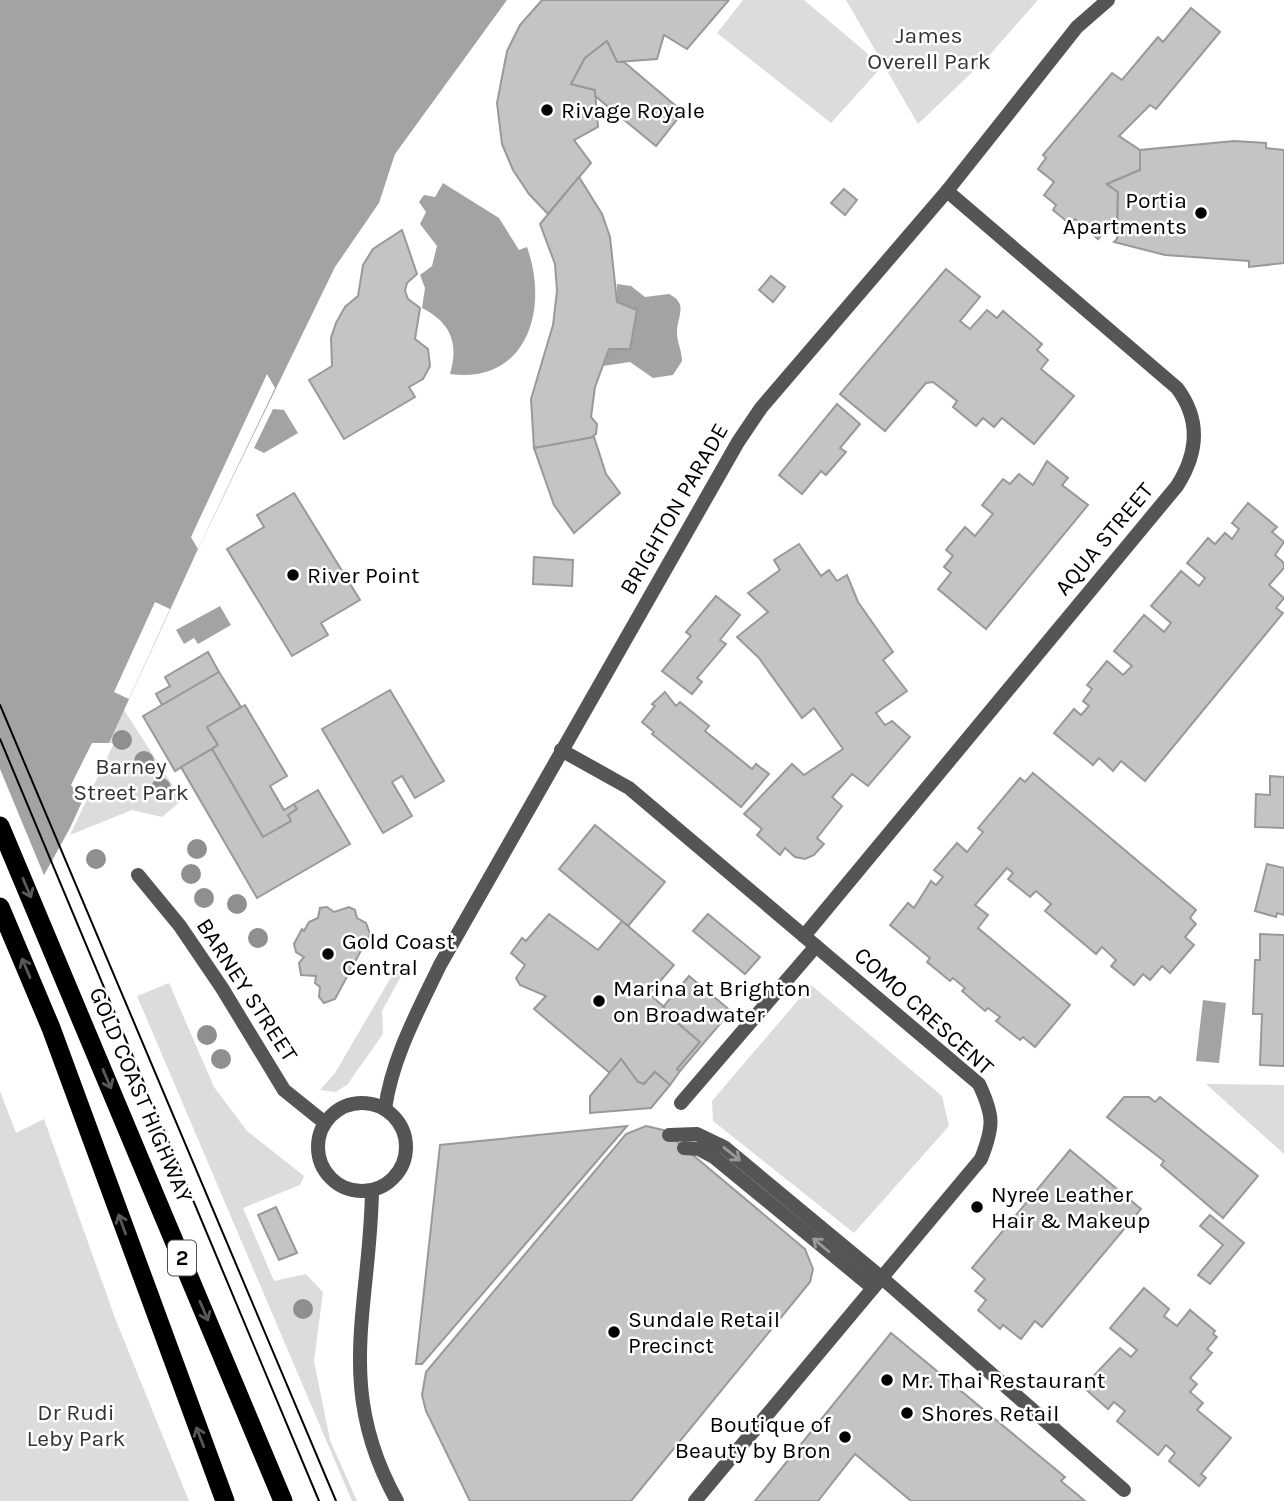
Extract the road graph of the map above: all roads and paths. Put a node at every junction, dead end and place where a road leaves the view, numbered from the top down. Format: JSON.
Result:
{"nodes":[{"id":1,"x":1108,"y":0,"type":"edge"},
{"id":2,"x":947,"y":191,"type":"junction"},
{"id":3,"x":561,"y":750,"type":"junction"},
{"id":4,"x":0,"y":826,"type":"edge"},
{"id":5,"x":138,"y":875,"type":"dead end"},
{"id":6,"x":0,"y":907,"type":"edge"},
{"id":7,"x":804,"y":936,"type":"junction"},
{"id":8,"x":816,"y":946,"type":"junction"},
{"id":9,"x":681,"y":1103,"type":"dead end"},
{"id":10,"x":385,"y":1109,"type":"junction"},
{"id":11,"x":325,"y":1123,"type":"junction"},
{"id":12,"x":669,"y":1135,"type":"dead end"},
{"id":13,"x":684,"y":1148,"type":"dead end"},
{"id":14,"x":372,"y":1191,"type":"junction"},
{"id":15,"x":878,"y":1283,"type":"junction"},
{"id":16,"x":1124,"y":1490,"type":"dead end"},
{"id":17,"x":225,"y":1501,"type":"edge"},
{"id":18,"x":283,"y":1501,"type":"edge"},
{"id":19,"x":397,"y":1501,"type":"edge"},
{"id":20,"x":695,"y":1501,"type":"edge"}],
"edges":[{"from":1,"to":2,"type":"street","name":"BRIGHTON PARADE"},
{"from":2,"to":3,"type":"street","name":"BRIGHTON PARADE"},
{"from":2,"to":7,"type":"street","name":"AQUA STREET"},
{"from":3,"to":7,"type":"street","name":"COMO CRESCENT"},
{"from":3,"to":10,"type":"street","name":"BRIGHTON PARADE"},
{"from":4,"to":18,"type":"highway","name":"GOLD COAST HIGHWAY","number":"2","one_way":true},
{"from":5,"to":11,"type":"street","name":"BARNEY STREET"},
{"from":17,"to":6,"type":"highway","number":"2","one_way":true},
{"from":7,"to":8,"type":"street","name":"COMO CRESCENT"},
{"from":8,"to":9,"type":"street"},
{"from":8,"to":15,"type":"street","name":"COMO CRESCENT"},
{"from":10,"to":11,"type":"street"},
{"from":10,"to":14,"type":"street"},
{"from":11,"to":14,"type":"street"},
{"from":12,"to":15,"type":"street","one_way":true},
{"from":15,"to":13,"type":"street","one_way":true},
{"from":14,"to":19,"type":"street"},
{"from":15,"to":16,"type":"street"},
{"from":15,"to":20,"type":"street","name":"COMO CRESCENT"}]}
